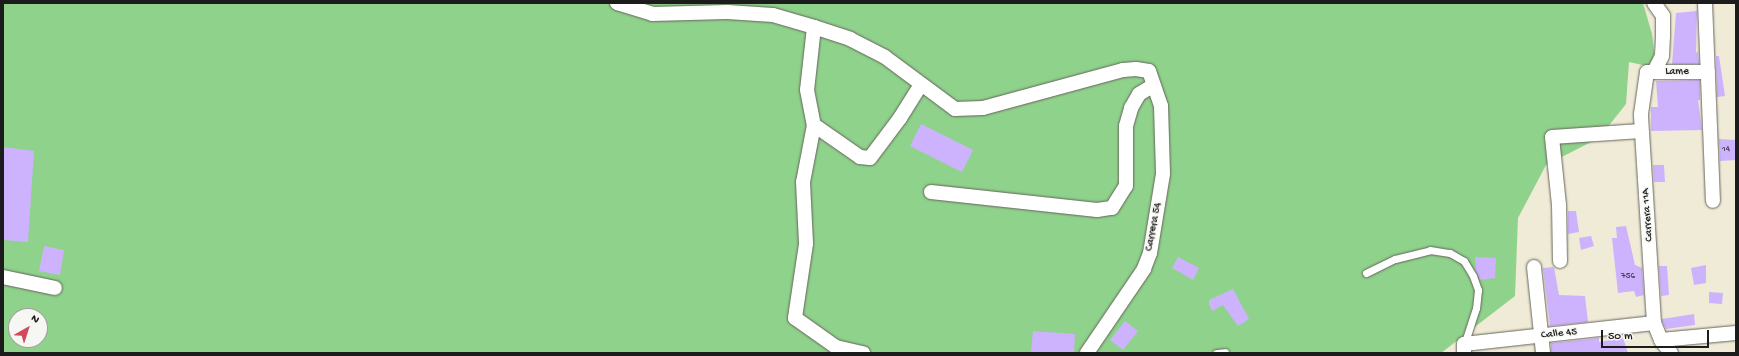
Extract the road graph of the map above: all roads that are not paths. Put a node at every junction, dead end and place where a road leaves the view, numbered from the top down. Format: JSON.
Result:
{"nodes":[{"id":1,"x":616,"y":3,"type":"edge"},
{"id":2,"x":1654,"y":3,"type":"edge"},
{"id":3,"x":1705,"y":3,"type":"edge"},
{"id":4,"x":638,"y":7,"type":"edge"},
{"id":5,"x":814,"y":27,"type":"junction"},
{"id":6,"x":1650,"y":72,"type":"junction"},
{"id":7,"x":1708,"y":72,"type":"junction"},
{"id":8,"x":921,"y":85,"type":"junction"},
{"id":9,"x":1154,"y":85,"type":"junction"},
{"id":10,"x":814,"y":124,"type":"junction"},
{"id":11,"x":1641,"y":131,"type":"junction"},
{"id":12,"x":931,"y":192,"type":"dead end"},
{"id":13,"x":1712,"y":201,"type":"dead end"},
{"id":14,"x":1560,"y":262,"type":"dead end"},
{"id":15,"x":1534,"y":267,"type":"dead end"},
{"id":16,"x":1366,"y":273,"type":"dead end"},
{"id":17,"x":3,"y":277,"type":"edge"},
{"id":18,"x":55,"y":288,"type":"dead end"},
{"id":19,"x":1654,"y":323,"type":"junction"},
{"id":20,"x":1736,"y":333,"type":"edge"},
{"id":21,"x":1540,"y":336,"type":"junction"},
{"id":22,"x":1661,"y":340,"type":"junction"},
{"id":23,"x":1464,"y":348,"type":"edge"},
{"id":24,"x":1225,"y":352,"type":"edge"},
{"id":25,"x":863,"y":353,"type":"edge"},
{"id":26,"x":1087,"y":353,"type":"edge"},
{"id":27,"x":1216,"y":353,"type":"edge"},
{"id":28,"x":1542,"y":353,"type":"edge"},
{"id":29,"x":1671,"y":353,"type":"edge"}],
"edges":[{"from":1,"to":4,"type":"street"},
{"from":2,"to":6,"type":"street","name":"Carrera 11A"},
{"from":3,"to":7,"type":"street"},
{"from":4,"to":5,"type":"street"},
{"from":5,"to":8,"type":"street"},
{"from":5,"to":10,"type":"street"},
{"from":6,"to":7,"type":"street","name":"Lame"},
{"from":6,"to":11,"type":"street","name":"Carrera 11A"},
{"from":7,"to":13,"type":"street"},
{"from":8,"to":9,"type":"street","name":"Carrera 54"},
{"from":8,"to":10,"type":"street"},
{"from":9,"to":12,"type":"street"},
{"from":9,"to":26,"type":"street","name":"Carrera 54"},
{"from":10,"to":25,"type":"street"},
{"from":11,"to":14,"type":"street"},
{"from":11,"to":19,"type":"street","name":"Carrera 11A"},
{"from":15,"to":21,"type":"street"},
{"from":16,"to":23,"type":"lane"},
{"from":17,"to":18,"type":"street"},
{"from":19,"to":21,"type":"street","name":"Calle 45"},
{"from":19,"to":22,"type":"street","name":"Carrera 11A"},
{"from":20,"to":22,"type":"street"},
{"from":21,"to":23,"type":"street","name":"Calle 45"},
{"from":21,"to":28,"type":"street"},
{"from":22,"to":29,"type":"street","name":"Carrera 11A"},
{"from":24,"to":27,"type":"lane"}]}
